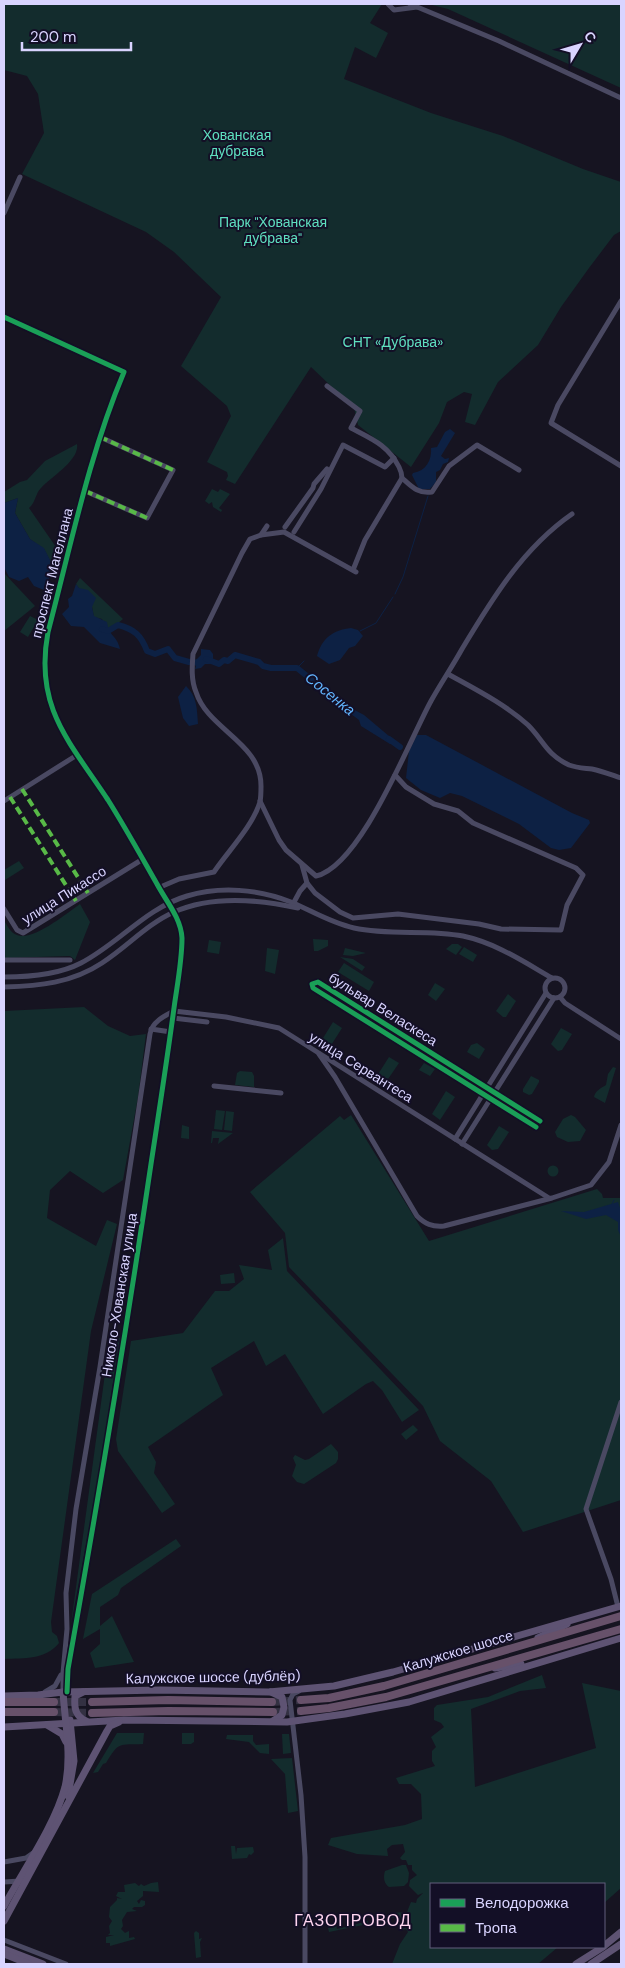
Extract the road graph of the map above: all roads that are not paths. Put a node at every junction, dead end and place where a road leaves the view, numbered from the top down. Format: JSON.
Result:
{"nodes":[{"id":1,"x":388,"y":4,"type":"edge"},
{"id":2,"x":410,"y":4,"type":"edge"},
{"id":3,"x":417,"y":7,"type":"junction"},
{"id":4,"x":621,"y":98,"type":"edge"},
{"id":5,"x":20,"y":178,"type":"dead end"},
{"id":6,"x":4,"y":213,"type":"edge"},
{"id":7,"x":621,"y":301,"type":"edge"},
{"id":8,"x":4,"y":318,"type":"edge"},
{"id":9,"x":327,"y":386,"type":"dead end"},
{"id":10,"x":100,"y":438,"type":"junction"},
{"id":11,"x":394,"y":458,"type":"junction"},
{"id":12,"x":334,"y":461,"type":"junction"},
{"id":13,"x":621,"y":466,"type":"edge"},
{"id":14,"x":519,"y":470,"type":"dead end"},
{"id":15,"x":402,"y":478,"type":"junction"},
{"id":16,"x":85,"y":491,"type":"junction"},
{"id":17,"x":572,"y":514,"type":"dead end"},
{"id":18,"x":267,"y":526,"type":"dead end"},
{"id":19,"x":284,"y":527,"type":"dead end"},
{"id":20,"x":294,"y":532,"type":"dead end"},
{"id":21,"x":261,"y":535,"type":"junction"},
{"id":22,"x":448,"y":674,"type":"junction"},
{"id":23,"x":77,"y":755,"type":"junction"},
{"id":24,"x":395,"y":774,"type":"junction"},
{"id":25,"x":621,"y":778,"type":"edge"},
{"id":26,"x":4,"y":801,"type":"edge"},
{"id":27,"x":260,"y":801,"type":"junction"},
{"id":28,"x":143,"y":859,"type":"junction"},
{"id":29,"x":302,"y":865,"type":"junction"},
{"id":30,"x":307,"y":883,"type":"junction"},
{"id":31,"x":158,"y":888,"type":"junction"},
{"id":32,"x":168,"y":904,"type":"junction"},
{"id":33,"x":293,"y":904,"type":"junction"},
{"id":34,"x":4,"y":910,"type":"edge"},
{"id":35,"x":306,"y":910,"type":"junction"},
{"id":36,"x":173,"y":912,"type":"junction"},
{"id":37,"x":4,"y":960,"type":"edge"},
{"id":38,"x":70,"y":960,"type":"dead end"},
{"id":39,"x":4,"y":977,"type":"edge"},
{"id":40,"x":552,"y":978,"type":"junction"},
{"id":41,"x":4,"y":987,"type":"edge"},
{"id":42,"x":546,"y":993,"type":"junction"},
{"id":43,"x":557,"y":998,"type":"junction"},
{"id":44,"x":174,"y":1011,"type":"junction"},
{"id":45,"x":173,"y":1018,"type":"junction"},
{"id":46,"x":208,"y":1022,"type":"dead end"},
{"id":47,"x":151,"y":1029,"type":"junction"},
{"id":48,"x":171,"y":1032,"type":"junction"},
{"id":49,"x":621,"y":1039,"type":"edge"},
{"id":50,"x":319,"y":1054,"type":"junction"},
{"id":51,"x":342,"y":1069,"type":"junction"},
{"id":52,"x":335,"y":1077,"type":"junction"},
{"id":53,"x":214,"y":1086,"type":"dead end"},
{"id":54,"x":281,"y":1093,"type":"dead end"},
{"id":55,"x":621,"y":1125,"type":"edge"},
{"id":56,"x":455,"y":1140,"type":"junction"},
{"id":57,"x":462,"y":1144,"type":"junction"},
{"id":58,"x":541,"y":1193,"type":"junction"},
{"id":59,"x":550,"y":1198,"type":"junction"},
{"id":60,"x":539,"y":1201,"type":"junction"},
{"id":61,"x":621,"y":1402,"type":"edge"},
{"id":62,"x":620,"y":1606,"type":"edge"},
{"id":63,"x":585,"y":1616,"type":"junction"},
{"id":64,"x":621,"y":1616,"type":"edge"},
{"id":65,"x":621,"y":1629,"type":"edge"},
{"id":66,"x":621,"y":1638,"type":"edge"},
{"id":67,"x":524,"y":1644,"type":"junction"},
{"id":68,"x":549,"y":1660,"type":"junction"},
{"id":69,"x":478,"y":1671,"type":"junction"},
{"id":70,"x":63,"y":1673,"type":"junction"},
{"id":71,"x":67,"y":1680,"type":"junction"},
{"id":72,"x":305,"y":1689,"type":"junction"},
{"id":73,"x":65,"y":1692,"type":"junction"},
{"id":74,"x":83,"y":1692,"type":"junction"},
{"id":75,"x":268,"y":1692,"type":"junction"},
{"id":76,"x":38,"y":1695,"type":"junction"},
{"id":77,"x":4,"y":1696,"type":"edge"},
{"id":78,"x":301,"y":1700,"type":"tunnel mouth"},
{"id":79,"x":4,"y":1702,"type":"edge"},
{"id":80,"x":54,"y":1702,"type":"tunnel mouth"},
{"id":81,"x":92,"y":1702,"type":"tunnel mouth"},
{"id":82,"x":272,"y":1702,"type":"tunnel mouth"},
{"id":83,"x":302,"y":1711,"type":"tunnel mouth"},
{"id":84,"x":4,"y":1712,"type":"edge"},
{"id":85,"x":54,"y":1712,"type":"tunnel mouth"},
{"id":86,"x":273,"y":1712,"type":"tunnel mouth"},
{"id":87,"x":92,"y":1713,"type":"tunnel mouth"},
{"id":88,"x":124,"y":1720,"type":"junction"},
{"id":89,"x":87,"y":1721,"type":"junction"},
{"id":90,"x":292,"y":1721,"type":"junction"},
{"id":91,"x":271,"y":1722,"type":"junction"},
{"id":92,"x":68,"y":1723,"type":"junction"},
{"id":93,"x":46,"y":1725,"type":"junction"},
{"id":94,"x":4,"y":1727,"type":"edge"},
{"id":95,"x":70,"y":1731,"type":"junction"},
{"id":96,"x":68,"y":1749,"type":"junction"},
{"id":97,"x":64,"y":1807,"type":"junction"},
{"id":98,"x":34,"y":1853,"type":"junction"},
{"id":99,"x":5,"y":1862,"type":"edge"},
{"id":100,"x":26,"y":1868,"type":"junction"},
{"id":101,"x":24,"y":1879,"type":"junction"},
{"id":102,"x":4,"y":1884,"type":"edge"},
{"id":103,"x":10,"y":1895,"type":"junction"},
{"id":104,"x":4,"y":1906,"type":"edge"},
{"id":105,"x":4,"y":1921,"type":"edge"},
{"id":106,"x":621,"y":1932,"type":"edge"},
{"id":107,"x":4,"y":1940,"type":"edge"},
{"id":108,"x":621,"y":1944,"type":"edge"},
{"id":109,"x":605,"y":1945,"type":"edge"},
{"id":110,"x":601,"y":1948,"type":"edge"},
{"id":111,"x":4,"y":1949,"type":"edge"},
{"id":112,"x":4,"y":1954,"type":"edge"},
{"id":113,"x":29,"y":1964,"type":"edge"},
{"id":114,"x":43,"y":1964,"type":"edge"},
{"id":115,"x":66,"y":1964,"type":"edge"},
{"id":116,"x":304,"y":1964,"type":"edge"},
{"id":117,"x":576,"y":1964,"type":"edge"},
{"id":118,"x":592,"y":1964,"type":"edge"}],
"edges":[{"from":1,"to":3,"type":"street"},
{"from":2,"to":3,"type":"street"},
{"from":3,"to":4,"type":"street"},
{"from":5,"to":6,"type":"street"},
{"from":7,"to":13,"type":"street"},
{"from":8,"to":10,"type":"street","name":"проспект Магеллана"},
{"from":9,"to":11,"type":"street"},
{"from":10,"to":16,"type":"street","name":"проспект Магеллана"},
{"from":10,"to":16,"type":"street"},
{"from":11,"to":12,"type":"street"},
{"from":11,"to":15,"type":"street"},
{"from":12,"to":19,"type":"street"},
{"from":12,"to":20,"type":"street"},
{"from":14,"to":15,"type":"street"},
{"from":15,"to":21,"type":"street"},
{"from":16,"to":23,"type":"street","name":"проспект Магеллана"},
{"from":17,"to":22,"type":"street"},
{"from":18,"to":21,"type":"street"},
{"from":21,"to":27,"type":"street"},
{"from":22,"to":24,"type":"street"},
{"from":22,"to":25,"type":"street"},
{"from":23,"to":26,"type":"street"},
{"from":23,"to":28,"type":"street","name":"проспект Магеллана"},
{"from":24,"to":29,"type":"street"},
{"from":24,"to":30,"type":"street"},
{"from":27,"to":29,"type":"street"},
{"from":27,"to":31,"type":"street"},
{"from":28,"to":31,"type":"street","name":"проспект Магеллана"},
{"from":28,"to":34,"type":"street","name":"улица Пикассо"},
{"from":29,"to":30,"type":"street"},
{"from":30,"to":33,"type":"street"},
{"from":31,"to":32,"type":"street","name":"проспект Магеллана"},
{"from":32,"to":33,"type":"street"},
{"from":32,"to":36,"type":"street","name":"Николо-Хованская улица"},
{"from":32,"to":39,"type":"street"},
{"from":33,"to":35,"type":"street"},
{"from":35,"to":36,"type":"street"},
{"from":35,"to":40,"type":"street"},
{"from":36,"to":41,"type":"street"},
{"from":36,"to":44,"type":"street","name":"Николо-Хованская улица"},
{"from":37,"to":38,"type":"street"},
{"from":40,"to":42,"type":"street"},
{"from":40,"to":43,"type":"street"},
{"from":42,"to":43,"type":"street"},
{"from":42,"to":56,"type":"street"},
{"from":43,"to":49,"type":"street"},
{"from":43,"to":57,"type":"street"},
{"from":44,"to":45,"type":"street","name":"Николо-Хованская улица"},
{"from":44,"to":47,"type":"street"},
{"from":44,"to":50,"type":"street","name":"улица Сервантеса"},
{"from":45,"to":46,"type":"street"},
{"from":45,"to":48,"type":"street","name":"Николо-Хованская улица"},
{"from":47,"to":48,"type":"street"},
{"from":47,"to":70,"type":"street","name":"Николо-Хованская улица"},
{"from":48,"to":71,"type":"street","name":"Николо-Хованская улица"},
{"from":50,"to":51,"type":"street","name":"улица Сервантеса"},
{"from":50,"to":52,"type":"street"},
{"from":51,"to":52,"type":"street"},
{"from":51,"to":56,"type":"street","name":"улица Сервантеса"},
{"from":52,"to":60,"type":"street"},
{"from":53,"to":54,"type":"street"},
{"from":55,"to":59,"type":"street"},
{"from":56,"to":57,"type":"street","name":"улица Сервантеса"},
{"from":57,"to":58,"type":"street","name":"улица Сервантеса"},
{"from":58,"to":59,"type":"street","name":"улица Сервантеса"},
{"from":58,"to":60,"type":"street"},
{"from":59,"to":60,"type":"street"},
{"from":61,"to":62,"type":"street"},
{"from":62,"to":63,"type":"main road","name":"Калужское шоссе (дублёр)"},
{"from":63,"to":67,"type":"main road"},
{"from":63,"to":72,"type":"main road","name":"Калужское шоссе (дублёр)"},
{"from":64,"to":67,"type":"highway","name":"Калужское шоссе"},
{"from":65,"to":69,"type":"highway","name":"Калужское шоссе"},
{"from":66,"to":68,"type":"main road"},
{"from":67,"to":78,"type":"highway","name":"Калужское шоссе"},
{"from":68,"to":69,"type":"main road"},
{"from":68,"to":90,"type":"main road"},
{"from":69,"to":83,"type":"highway","name":"Калужское шоссе"},
{"from":70,"to":73,"type":"street","name":"Николо-Хованская улица"},
{"from":70,"to":76,"type":"street"},
{"from":71,"to":73,"type":"street","name":"Николо-Хованская улица"},
{"from":71,"to":74,"type":"street"},
{"from":72,"to":75,"type":"main road","name":"Калужское шоссе (дублёр)"},
{"from":72,"to":90,"type":"street"},
{"from":73,"to":74,"type":"main road","name":"Калужское шоссе (дублёр)"},
{"from":73,"to":76,"type":"main road","name":"Калужское шоссе (дублёр)"},
{"from":73,"to":92,"type":"main road"},
{"from":74,"to":75,"type":"main road","name":"Калужское шоссе (дублёр)"},
{"from":74,"to":89,"type":"main road"},
{"from":75,"to":91,"type":"main road"},
{"from":76,"to":77,"type":"main road","name":"Калужское шоссе (дублёр)"},
{"from":79,"to":80,"type":"highway"},
{"from":81,"to":82,"type":"highway"},
{"from":84,"to":85,"type":"highway"},
{"from":86,"to":87,"type":"highway"},
{"from":88,"to":89,"type":"main road"},
{"from":88,"to":91,"type":"main road"},
{"from":88,"to":97,"type":"main road"},
{"from":89,"to":92,"type":"main road"},
{"from":90,"to":91,"type":"main road"},
{"from":90,"to":116,"type":"street"},
{"from":92,"to":93,"type":"main road"},
{"from":92,"to":95,"type":"main road"},
{"from":93,"to":94,"type":"main road"},
{"from":93,"to":96,"type":"main road"},
{"from":95,"to":96,"type":"main road"},
{"from":95,"to":97,"type":"main road"},
{"from":96,"to":98,"type":"main road"},
{"from":97,"to":101,"type":"main road"},
{"from":98,"to":99,"type":"street"},
{"from":98,"to":100,"type":"main road"},
{"from":99,"to":100,"type":"street"},
{"from":100,"to":101,"type":"main road"},
{"from":100,"to":101,"type":"street"},
{"from":101,"to":102,"type":"street"},
{"from":101,"to":103,"type":"main road"},
{"from":101,"to":105,"type":"main road"},
{"from":102,"to":103,"type":"street"},
{"from":103,"to":104,"type":"main road"},
{"from":106,"to":109,"type":"main road"},
{"from":107,"to":115,"type":"street"},
{"from":108,"to":118,"type":"main road"},
{"from":110,"to":117,"type":"main road"},
{"from":111,"to":114,"type":"main road"},
{"from":112,"to":113,"type":"main road"}]}
